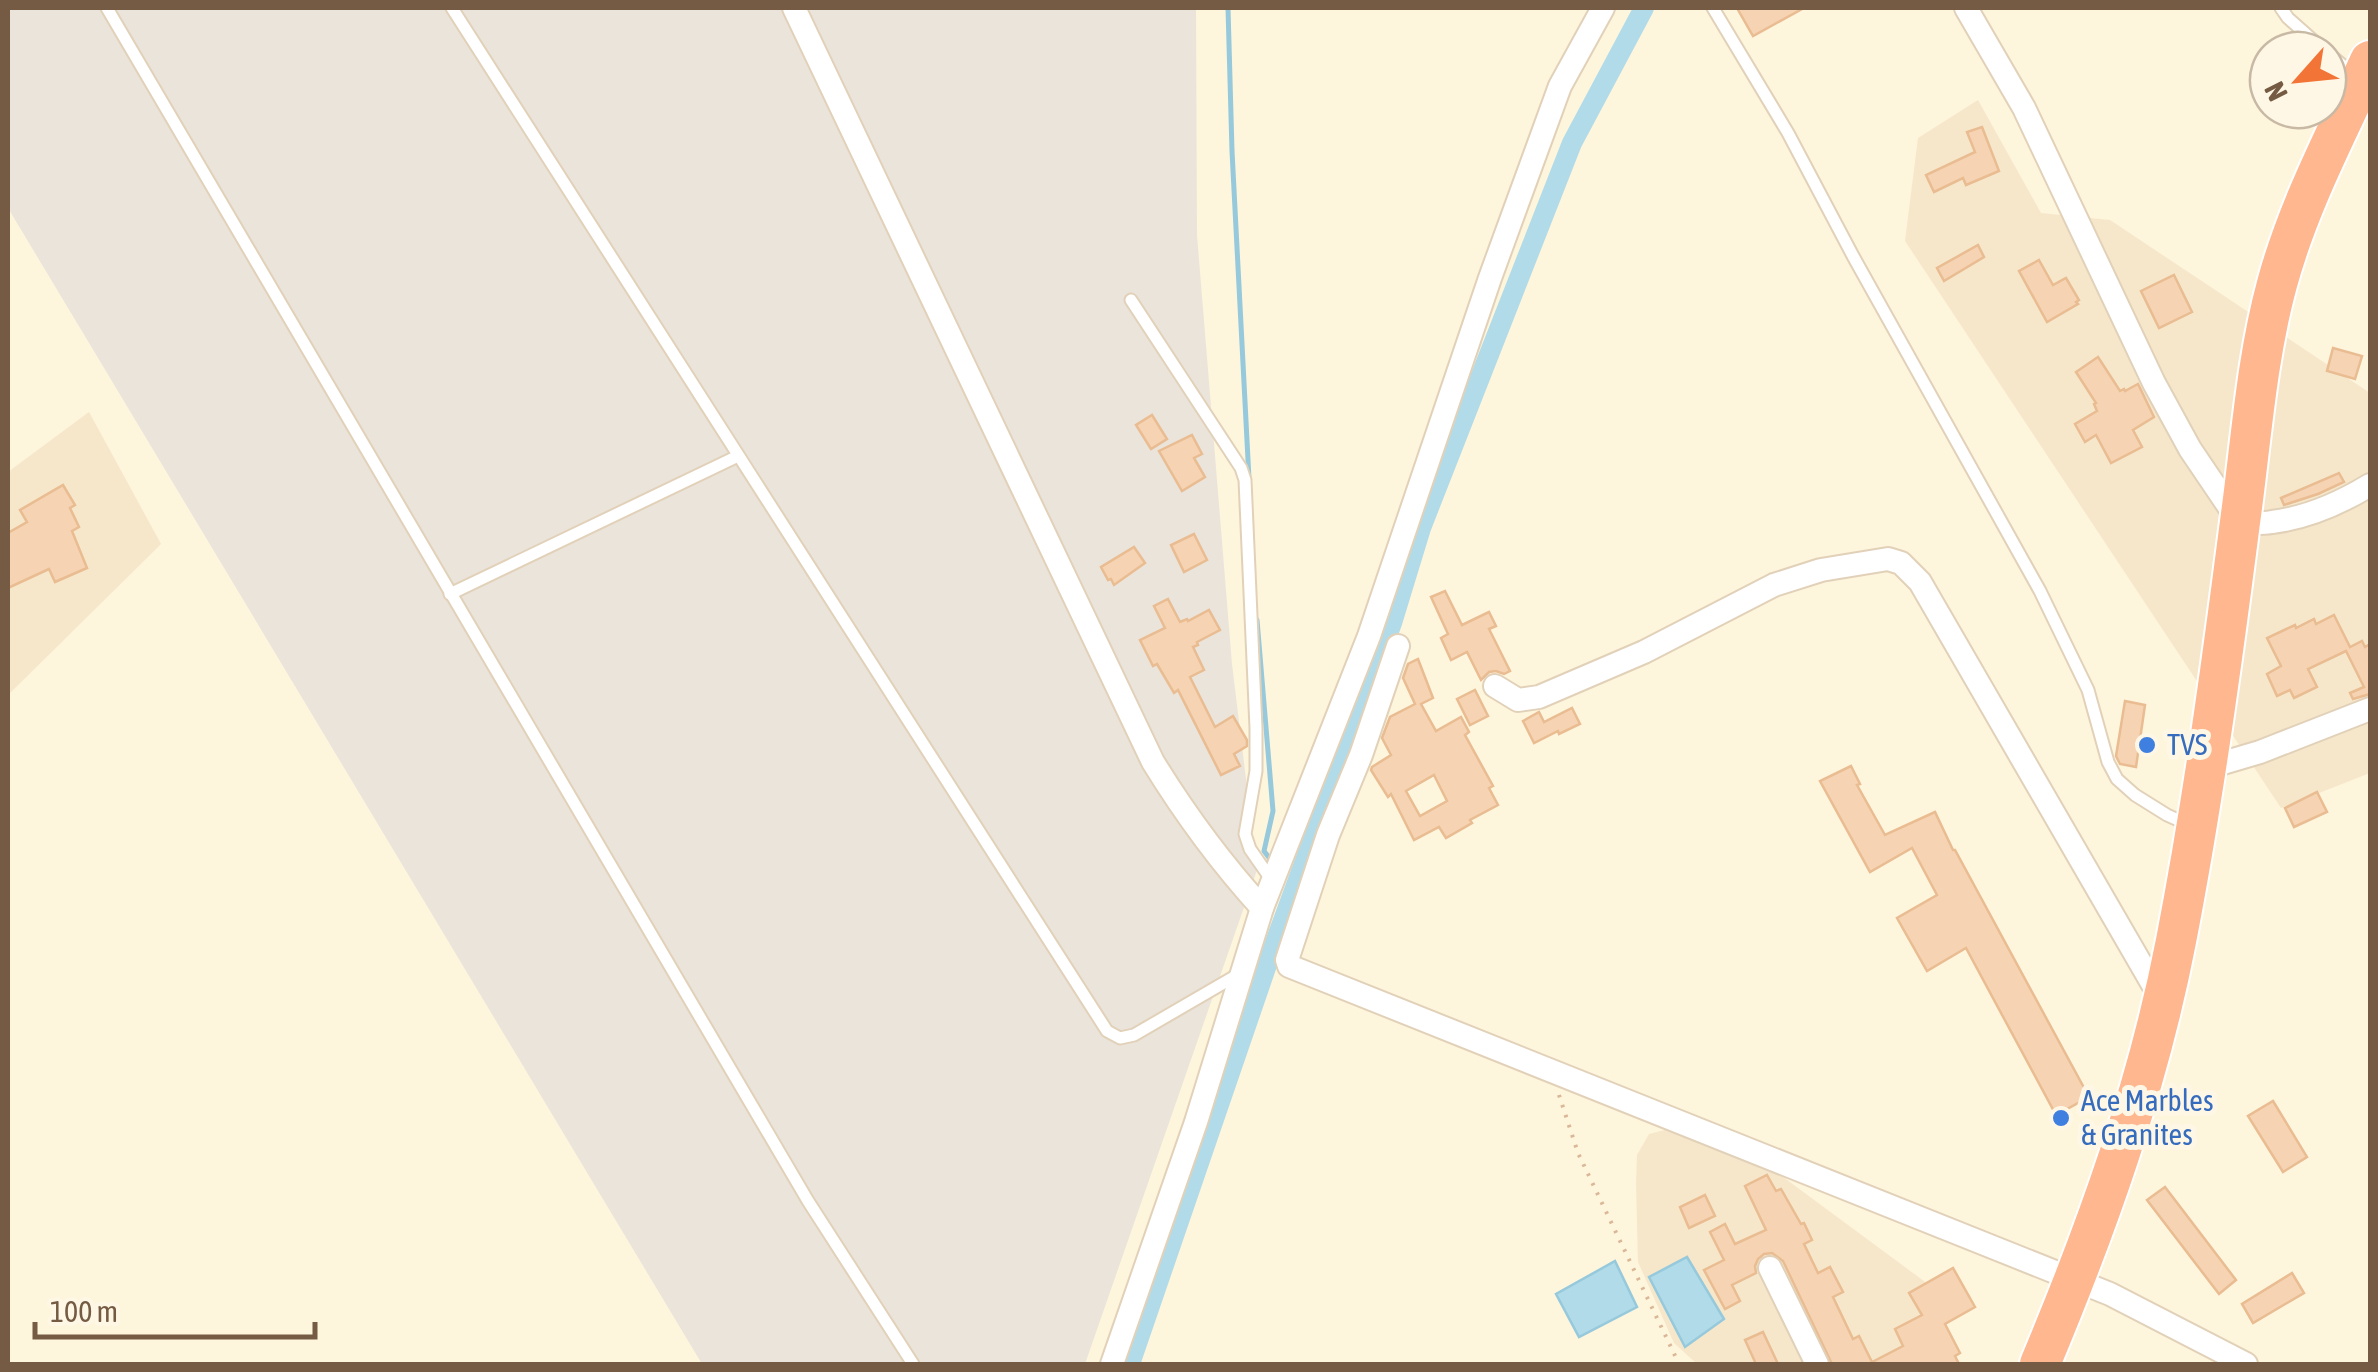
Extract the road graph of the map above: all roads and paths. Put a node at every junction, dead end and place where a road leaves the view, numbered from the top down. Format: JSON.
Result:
{"nodes":[{"id":1,"x":107,"y":8,"type":"edge"},
{"id":2,"x":452,"y":8,"type":"edge"},
{"id":3,"x":794,"y":8,"type":"edge"},
{"id":4,"x":1603,"y":8,"type":"edge"},
{"id":5,"x":1713,"y":8,"type":"edge"},
{"id":6,"x":1966,"y":8,"type":"edge"},
{"id":7,"x":2281,"y":8,"type":"edge"},
{"id":8,"x":2301,"y":30,"type":"edge"},
{"id":9,"x":2366,"y":71,"type":"edge"},
{"id":10,"x":1131,"y":300,"type":"dead end"},
{"id":11,"x":738,"y":456,"type":"junction"},
{"id":12,"x":2370,"y":485,"type":"edge"},
{"id":13,"x":2240,"y":523,"type":"junction"},
{"id":14,"x":450,"y":594,"type":"junction"},
{"id":15,"x":1398,"y":646,"type":"dead end"},
{"id":16,"x":1495,"y":686,"type":"dead end"},
{"id":17,"x":2370,"y":709,"type":"edge"},
{"id":18,"x":2206,"y":768,"type":"junction"},
{"id":19,"x":1296,"y":822,"type":"junction"},
{"id":20,"x":2196,"y":828,"type":"junction"},
{"id":21,"x":1328,"y":835,"type":"junction"},
{"id":22,"x":1272,"y":882,"type":"junction"},
{"id":23,"x":1262,"y":908,"type":"junction"},
{"id":24,"x":1244,"y":972,"type":"junction"},
{"id":25,"x":2163,"y":1002,"type":"junction"},
{"id":26,"x":1551,"y":1070,"type":"junction"},
{"id":27,"x":1770,"y":1268,"type":"dead end"},
{"id":28,"x":2075,"y":1280,"type":"junction"},
{"id":29,"x":913,"y":1364,"type":"edge"},
{"id":30,"x":1112,"y":1364,"type":"edge"},
{"id":31,"x":1680,"y":1364,"type":"edge"},
{"id":32,"x":1817,"y":1364,"type":"edge"},
{"id":33,"x":2040,"y":1364,"type":"edge"},
{"id":34,"x":2246,"y":1364,"type":"edge"}],
"edges":[{"from":1,"to":14,"type":"lane"},
{"from":2,"to":11,"type":"lane"},
{"from":3,"to":23,"type":"street"},
{"from":4,"to":19,"type":"street"},
{"from":5,"to":20,"type":"lane"},
{"from":6,"to":13,"type":"street"},
{"from":7,"to":8,"type":"lane"},
{"from":9,"to":13,"type":"highway"},
{"from":10,"to":22,"type":"lane"},
{"from":11,"to":14,"type":"lane"},
{"from":11,"to":24,"type":"lane"},
{"from":12,"to":13,"type":"street"},
{"from":13,"to":18,"type":"highway"},
{"from":14,"to":29,"type":"lane"},
{"from":15,"to":21,"type":"street"},
{"from":16,"to":25,"type":"street"},
{"from":17,"to":18,"type":"street"},
{"from":18,"to":20,"type":"highway"},
{"from":19,"to":21,"type":"street"},
{"from":19,"to":22,"type":"street"},
{"from":20,"to":25,"type":"highway"},
{"from":21,"to":26,"type":"street"},
{"from":22,"to":23,"type":"street"},
{"from":23,"to":24,"type":"street"},
{"from":24,"to":30,"type":"street"},
{"from":25,"to":28,"type":"highway"},
{"from":26,"to":28,"type":"street"},
{"from":26,"to":31,"type":"path"},
{"from":27,"to":32,"type":"street"},
{"from":28,"to":33,"type":"highway"},
{"from":28,"to":34,"type":"street"}]}
